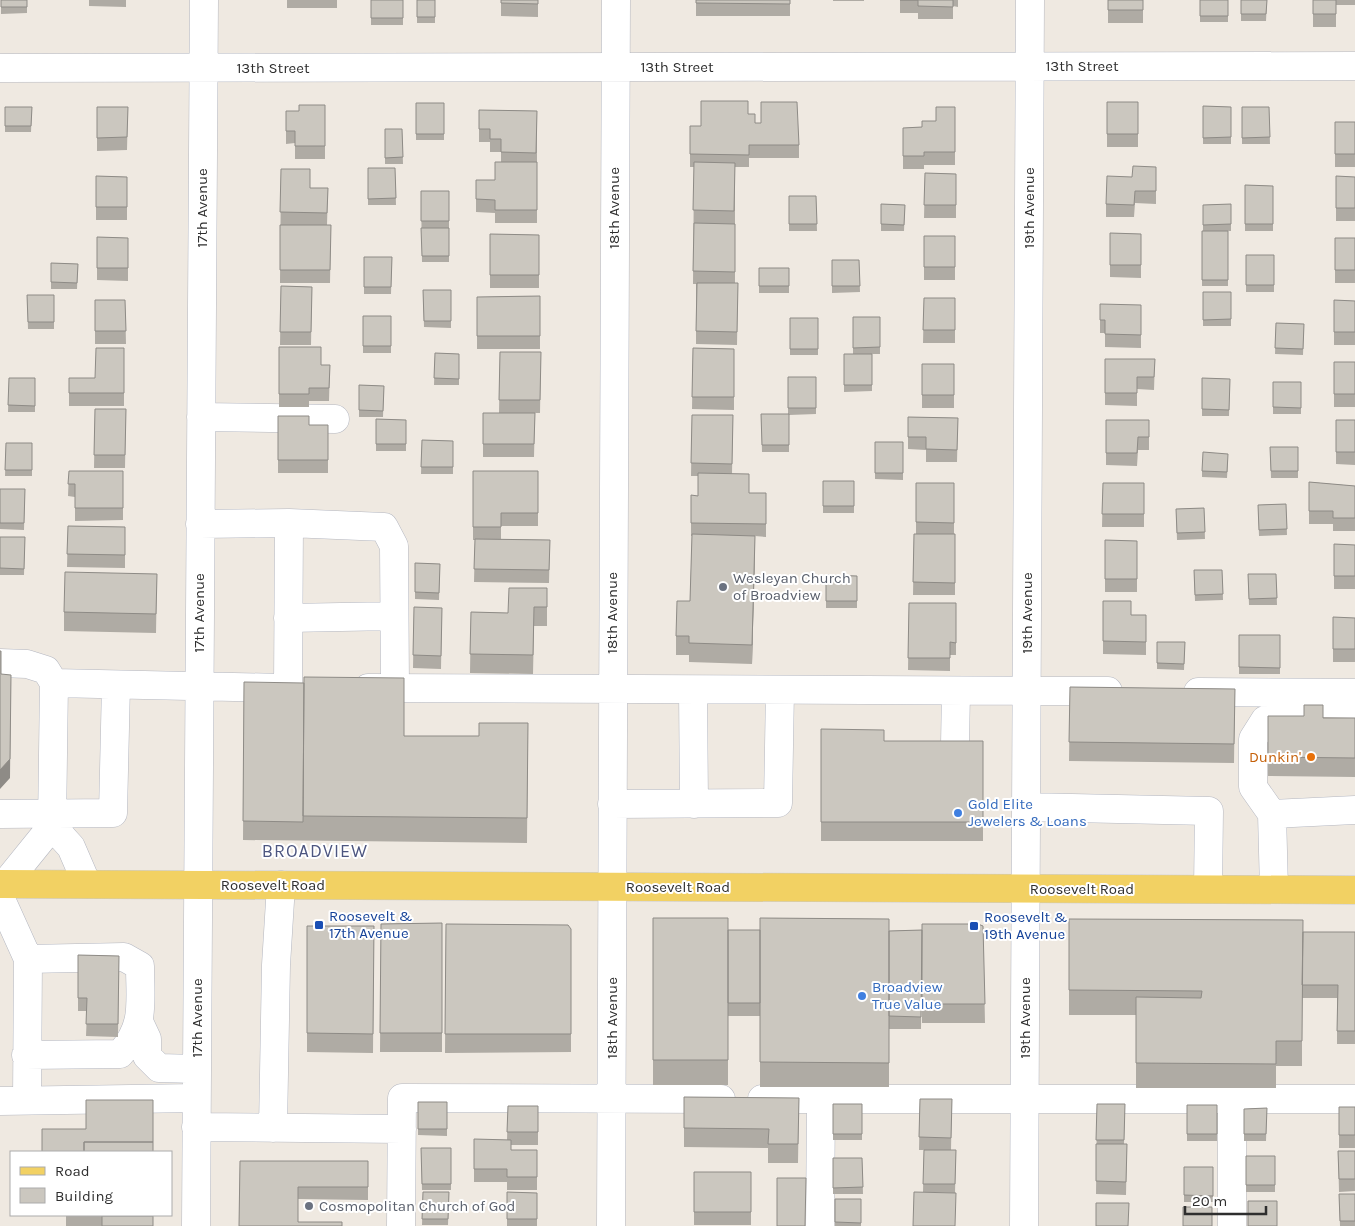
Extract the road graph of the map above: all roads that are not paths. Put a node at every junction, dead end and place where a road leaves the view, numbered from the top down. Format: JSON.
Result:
{"nodes":[{"id":1,"x":204,"y":0,"type":"edge"},
{"id":2,"x":616,"y":0,"type":"edge"},
{"id":3,"x":1030,"y":0,"type":"edge"},
{"id":4,"x":1030,"y":66,"type":"junction"},
{"id":5,"x":1355,"y":66,"type":"edge"},
{"id":6,"x":615,"y":67,"type":"junction"},
{"id":7,"x":0,"y":68,"type":"edge"},
{"id":8,"x":203,"y":68,"type":"junction"},
{"id":9,"x":201,"y":417,"type":"junction"},
{"id":10,"x":335,"y":419,"type":"dead end"},
{"id":11,"x":200,"y":524,"type":"junction"},
{"id":12,"x":289,"y":524,"type":"junction"},
{"id":13,"x":394,"y":616,"type":"junction"},
{"id":14,"x":288,"y":618,"type":"junction"},
{"id":15,"x":0,"y":663,"type":"edge"},
{"id":16,"x":54,"y":683,"type":"junction"},
{"id":17,"x":116,"y":685,"type":"junction"},
{"id":18,"x":198,"y":687,"type":"junction"},
{"id":19,"x":288,"y":688,"type":"junction"},
{"id":20,"x":317,"y":688,"type":"edge"},
{"id":21,"x":346,"y":688,"type":"edge"},
{"id":22,"x":395,"y":688,"type":"junction"},
{"id":23,"x":612,"y":690,"type":"junction"},
{"id":24,"x":693,"y":690,"type":"junction"},
{"id":25,"x":780,"y":690,"type":"junction"},
{"id":26,"x":1026,"y":690,"type":"junction"},
{"id":27,"x":956,"y":691,"type":"junction"},
{"id":28,"x":1130,"y":691,"type":"edge"},
{"id":29,"x":1170,"y":692,"type":"edge"},
{"id":30,"x":1355,"y":693,"type":"edge"},
{"id":31,"x":1355,"y":719,"type":"edge"},
{"id":32,"x":955,"y":745,"type":"edge"},
{"id":33,"x":612,"y":804,"type":"junction"},
{"id":34,"x":694,"y":804,"type":"junction"},
{"id":35,"x":1026,"y":807,"type":"junction"},
{"id":36,"x":1355,"y":810,"type":"edge"},
{"id":37,"x":0,"y":814,"type":"edge"},
{"id":38,"x":1272,"y":814,"type":"junction"},
{"id":39,"x":51,"y":820,"type":"junction"},
{"id":40,"x":87,"y":884,"type":"junction"},
{"id":41,"x":196,"y":885,"type":"junction"},
{"id":42,"x":282,"y":885,"type":"junction"},
{"id":43,"x":612,"y":886,"type":"junction"},
{"id":44,"x":2,"y":889,"type":"edge"},
{"id":45,"x":1025,"y":889,"type":"junction"},
{"id":46,"x":1208,"y":889,"type":"junction"},
{"id":47,"x":1274,"y":889,"type":"junction"},
{"id":48,"x":1355,"y":890,"type":"edge"},
{"id":49,"x":28,"y":959,"type":"junction"},
{"id":50,"x":140,"y":1024,"type":"junction"},
{"id":51,"x":26,"y":1055,"type":"junction"},
{"id":52,"x":196,"y":1069,"type":"junction"},
{"id":53,"x":196,"y":1098,"type":"junction"},
{"id":54,"x":612,"y":1098,"type":"junction"},
{"id":55,"x":821,"y":1099,"type":"junction"},
{"id":56,"x":1024,"y":1099,"type":"junction"},
{"id":57,"x":13,"y":1100,"type":"edge"},
{"id":58,"x":1232,"y":1100,"type":"junction"},
{"id":59,"x":1355,"y":1100,"type":"edge"},
{"id":60,"x":196,"y":1127,"type":"junction"},
{"id":61,"x":273,"y":1128,"type":"junction"},
{"id":62,"x":402,"y":1129,"type":"junction"},
{"id":63,"x":196,"y":1226,"type":"edge"},
{"id":64,"x":401,"y":1226,"type":"edge"},
{"id":65,"x":611,"y":1226,"type":"edge"},
{"id":66,"x":820,"y":1226,"type":"edge"},
{"id":67,"x":1024,"y":1226,"type":"edge"},
{"id":68,"x":1232,"y":1226,"type":"edge"}],
"edges":[{"from":1,"to":8,"type":"street","name":"17th Avenue"},
{"from":2,"to":6,"type":"street","name":"18th Avenue"},
{"from":3,"to":4,"type":"street","name":"19th Avenue"},
{"from":4,"to":5,"type":"street","name":"13th Street"},
{"from":4,"to":6,"type":"street","name":"13th Street"},
{"from":4,"to":26,"type":"street","name":"19th Avenue"},
{"from":6,"to":8,"type":"street","name":"13th Street"},
{"from":6,"to":23,"type":"street","name":"18th Avenue"},
{"from":7,"to":8,"type":"street","name":"13th Street"},
{"from":8,"to":9,"type":"street","name":"17th Avenue"},
{"from":9,"to":10,"type":"street"},
{"from":9,"to":11,"type":"street","name":"17th Avenue"},
{"from":11,"to":12,"type":"street"},
{"from":11,"to":18,"type":"street","name":"17th Avenue"},
{"from":12,"to":13,"type":"street"},
{"from":12,"to":14,"type":"street"},
{"from":13,"to":14,"type":"street"},
{"from":13,"to":22,"type":"street"},
{"from":14,"to":19,"type":"street"},
{"from":15,"to":16,"type":"street"},
{"from":16,"to":17,"type":"street"},
{"from":16,"to":39,"type":"street"},
{"from":17,"to":18,"type":"street"},
{"from":17,"to":39,"type":"street"},
{"from":18,"to":19,"type":"street"},
{"from":18,"to":41,"type":"street","name":"17th Avenue"},
{"from":19,"to":20,"type":"street"},
{"from":21,"to":22,"type":"street"},
{"from":22,"to":23,"type":"street"},
{"from":23,"to":24,"type":"street"},
{"from":23,"to":33,"type":"street","name":"18th Avenue"},
{"from":24,"to":25,"type":"street"},
{"from":24,"to":34,"type":"street"},
{"from":25,"to":27,"type":"street"},
{"from":25,"to":34,"type":"street"},
{"from":26,"to":27,"type":"street"},
{"from":26,"to":28,"type":"street"},
{"from":26,"to":35,"type":"street","name":"19th Avenue"},
{"from":27,"to":32,"type":"street"},
{"from":29,"to":30,"type":"street"},
{"from":31,"to":38,"type":"street"},
{"from":33,"to":34,"type":"street"},
{"from":33,"to":43,"type":"street","name":"18th Avenue"},
{"from":35,"to":45,"type":"street","name":"19th Avenue"},
{"from":35,"to":46,"type":"street"},
{"from":36,"to":38,"type":"street"},
{"from":37,"to":39,"type":"street"},
{"from":38,"to":47,"type":"street"},
{"from":39,"to":40,"type":"street"},
{"from":39,"to":44,"type":"street"},
{"from":40,"to":41,"type":"main road","name":"Roosevelt Road"},
{"from":40,"to":44,"type":"main road","name":"Roosevelt Road"},
{"from":41,"to":42,"type":"main road","name":"Roosevelt Road"},
{"from":41,"to":52,"type":"street","name":"17th Avenue"},
{"from":42,"to":43,"type":"main road","name":"Roosevelt Road"},
{"from":42,"to":61,"type":"street"},
{"from":43,"to":45,"type":"main road","name":"Roosevelt Road"},
{"from":43,"to":54,"type":"street","name":"18th Avenue"},
{"from":44,"to":49,"type":"street"},
{"from":45,"to":46,"type":"main road","name":"Roosevelt Road"},
{"from":45,"to":56,"type":"street","name":"19th Avenue"},
{"from":46,"to":47,"type":"main road","name":"Roosevelt Road"},
{"from":47,"to":48,"type":"main road","name":"Roosevelt Road"},
{"from":49,"to":50,"type":"street"},
{"from":49,"to":51,"type":"street"},
{"from":50,"to":51,"type":"street"},
{"from":50,"to":52,"type":"street"},
{"from":51,"to":57,"type":"street"},
{"from":52,"to":53,"type":"street","name":"17th Avenue"},
{"from":53,"to":57,"type":"street"},
{"from":53,"to":60,"type":"street","name":"17th Avenue"},
{"from":54,"to":55,"type":"street"},
{"from":54,"to":62,"type":"street"},
{"from":54,"to":65,"type":"street","name":"18th Avenue"},
{"from":55,"to":56,"type":"street"},
{"from":55,"to":66,"type":"street"},
{"from":56,"to":58,"type":"street"},
{"from":56,"to":67,"type":"street","name":"19th Avenue"},
{"from":58,"to":59,"type":"street"},
{"from":58,"to":68,"type":"street"},
{"from":60,"to":61,"type":"street"},
{"from":60,"to":63,"type":"street","name":"17th Avenue"},
{"from":61,"to":62,"type":"street"},
{"from":62,"to":64,"type":"street"}]}
